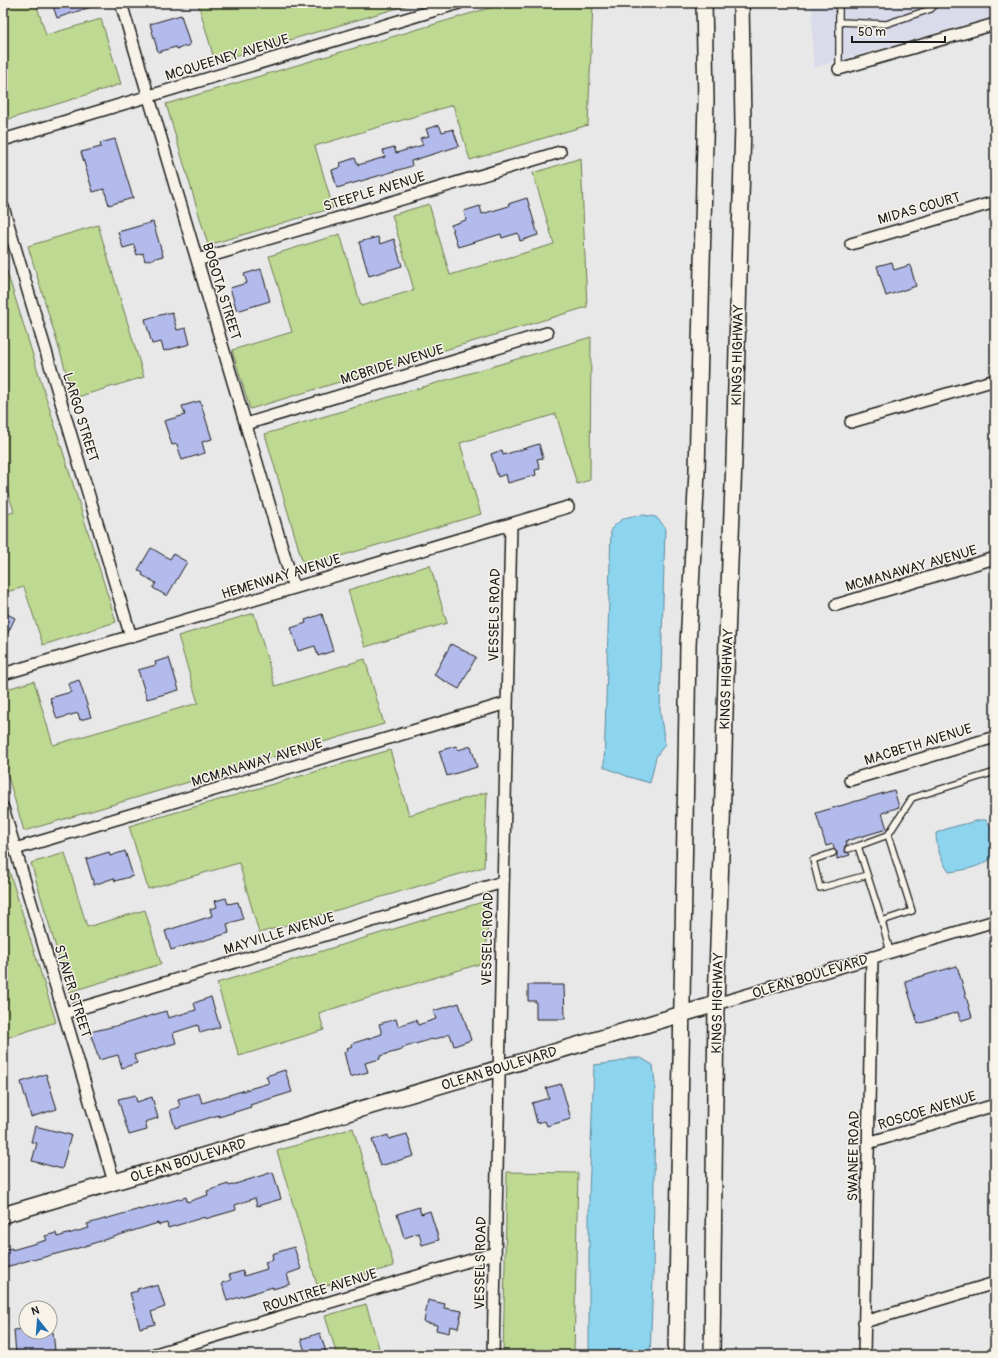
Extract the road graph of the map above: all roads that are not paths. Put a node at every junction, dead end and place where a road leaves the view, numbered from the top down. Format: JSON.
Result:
{"nodes":[{"id":1,"x":121,"y":3,"type":"edge"},
{"id":2,"x":459,"y":3,"type":"edge"},
{"id":3,"x":704,"y":3,"type":"edge"},
{"id":4,"x":741,"y":3,"type":"edge"},
{"id":5,"x":839,"y":3,"type":"edge"},
{"id":6,"x":936,"y":3,"type":"edge"},
{"id":7,"x":839,"y":22,"type":"junction"},
{"id":8,"x":995,"y":24,"type":"edge"},
{"id":9,"x":839,"y":70,"type":"joint"},
{"id":10,"x":148,"y":96,"type":"junction"},
{"id":11,"x":3,"y":140,"type":"edge"},
{"id":12,"x":560,"y":152,"type":"dead end"},
{"id":13,"x":995,"y":202,"type":"edge"},
{"id":14,"x":3,"y":207,"type":"edge"},
{"id":15,"x":851,"y":244,"type":"dead end"},
{"id":16,"x":197,"y":260,"type":"junction"},
{"id":17,"x":548,"y":333,"type":"dead end"},
{"id":18,"x":995,"y":380,"type":"edge"},
{"id":19,"x":851,"y":422,"type":"dead end"},
{"id":20,"x":246,"y":424,"type":"junction"},
{"id":21,"x":568,"y":508,"type":"dead end"},
{"id":22,"x":511,"y":524,"type":"junction"},
{"id":23,"x":995,"y":558,"type":"edge"},
{"id":24,"x":294,"y":588,"type":"junction"},
{"id":25,"x":836,"y":606,"type":"dead end"},
{"id":26,"x":130,"y":636,"type":"junction"},
{"id":27,"x":3,"y":674,"type":"edge"},
{"id":28,"x":507,"y":703,"type":"junction"},
{"id":29,"x":995,"y":737,"type":"edge"},
{"id":30,"x":995,"y":772,"type":"edge"},
{"id":31,"x":850,"y":780,"type":"dead end"},
{"id":32,"x":3,"y":808,"type":"edge"},
{"id":33,"x":888,"y":835,"type":"junction"},
{"id":34,"x":858,"y":846,"type":"junction"},
{"id":35,"x":15,"y":849,"type":"junction"},
{"id":36,"x":848,"y":849,"type":"dead end"},
{"id":37,"x":833,"y":853,"type":"dead end"},
{"id":38,"x":867,"y":875,"type":"junction"},
{"id":39,"x":503,"y":882,"type":"junction"},
{"id":40,"x":995,"y":921,"type":"edge"},
{"id":41,"x":882,"y":922,"type":"junction"},
{"id":42,"x":890,"y":952,"type":"junction"},
{"id":43,"x":872,"y":957,"type":"junction"},
{"id":44,"x":716,"y":1004,"type":"junction"},
{"id":45,"x":64,"y":1013,"type":"junction"},
{"id":46,"x":681,"y":1014,"type":"junction"},
{"id":47,"x":499,"y":1068,"type":"junction"},
{"id":48,"x":995,"y":1105,"type":"edge"},
{"id":49,"x":868,"y":1143,"type":"junction"},
{"id":50,"x":114,"y":1182,"type":"junction"},
{"id":51,"x":3,"y":1215,"type":"edge"},
{"id":52,"x":495,"y":1253,"type":"junction"},
{"id":53,"x":995,"y":1283,"type":"edge"},
{"id":54,"x":864,"y":1322,"type":"junction"},
{"id":55,"x":152,"y":1355,"type":"edge"},
{"id":56,"x":493,"y":1355,"type":"edge"},
{"id":57,"x":676,"y":1355,"type":"edge"},
{"id":58,"x":712,"y":1355,"type":"edge"},
{"id":59,"x":864,"y":1355,"type":"edge"}],
"edges":[{"from":1,"to":10,"type":"street","name":"BOGOTA STREET"},
{"from":2,"to":10,"type":"street","name":"MCQUEENEY AVENUE"},
{"from":3,"to":46,"type":"main road"},
{"from":4,"to":44,"type":"main road","name":"KINGS HIGHWAY"},
{"from":5,"to":7,"type":"lane"},
{"from":6,"to":7,"type":"lane"},
{"from":7,"to":9,"type":"lane"},
{"from":8,"to":9,"type":"street"},
{"from":10,"to":11,"type":"street","name":"MCQUEENEY AVENUE"},
{"from":10,"to":16,"type":"street","name":"BOGOTA STREET"},
{"from":12,"to":16,"type":"street","name":"STEEPLE AVENUE"},
{"from":13,"to":15,"type":"street","name":"MIDAS COURT"},
{"from":14,"to":26,"type":"street","name":"LARGO STREET"},
{"from":16,"to":20,"type":"street","name":"BOGOTA STREET"},
{"from":17,"to":20,"type":"street","name":"MCBRIDE AVENUE"},
{"from":18,"to":19,"type":"street"},
{"from":20,"to":24,"type":"street","name":"BOGOTA STREET"},
{"from":21,"to":22,"type":"street","name":"HEMENWAY AVENUE"},
{"from":22,"to":24,"type":"street","name":"HEMENWAY AVENUE"},
{"from":22,"to":28,"type":"street","name":"VESSELS ROAD"},
{"from":23,"to":25,"type":"street","name":"MCMANAWAY AVENUE"},
{"from":24,"to":26,"type":"street","name":"HEMENWAY AVENUE"},
{"from":26,"to":27,"type":"street","name":"HEMENWAY AVENUE"},
{"from":28,"to":35,"type":"street","name":"MCMANAWAY AVENUE"},
{"from":28,"to":39,"type":"street","name":"VESSELS ROAD"},
{"from":29,"to":31,"type":"street","name":"MACBETH AVENUE"},
{"from":30,"to":33,"type":"lane"},
{"from":32,"to":35,"type":"street","name":"STAVER STREET"},
{"from":33,"to":34,"type":"lane"},
{"from":33,"to":41,"type":"lane"},
{"from":34,"to":36,"type":"lane"},
{"from":34,"to":38,"type":"lane"},
{"from":35,"to":45,"type":"street","name":"STAVER STREET"},
{"from":37,"to":38,"type":"lane"},
{"from":38,"to":41,"type":"lane"},
{"from":39,"to":45,"type":"street","name":"MAYVILLE AVENUE"},
{"from":39,"to":47,"type":"street","name":"VESSELS ROAD"},
{"from":40,"to":42,"type":"street","name":"OLEAN BOULEVARD"},
{"from":41,"to":42,"type":"lane"},
{"from":42,"to":43,"type":"street","name":"OLEAN BOULEVARD"},
{"from":43,"to":44,"type":"street","name":"OLEAN BOULEVARD"},
{"from":43,"to":49,"type":"street","name":"SWANEE ROAD"},
{"from":44,"to":46,"type":"main road","name":"OLEAN BOULEVARD"},
{"from":44,"to":58,"type":"main road","name":"KINGS HIGHWAY"},
{"from":45,"to":50,"type":"street","name":"STAVER STREET"},
{"from":46,"to":47,"type":"main road","name":"OLEAN BOULEVARD"},
{"from":46,"to":57,"type":"main road"},
{"from":47,"to":50,"type":"main road","name":"OLEAN BOULEVARD"},
{"from":47,"to":52,"type":"street","name":"VESSELS ROAD"},
{"from":48,"to":49,"type":"street","name":"ROSCOE AVENUE"},
{"from":49,"to":54,"type":"street","name":"SWANEE ROAD"},
{"from":50,"to":51,"type":"main road","name":"OLEAN BOULEVARD"},
{"from":52,"to":55,"type":"street","name":"ROUNTREE AVENUE"},
{"from":52,"to":56,"type":"street","name":"VESSELS ROAD"},
{"from":53,"to":54,"type":"street"},
{"from":54,"to":59,"type":"street","name":"SWANEE ROAD"}]}
